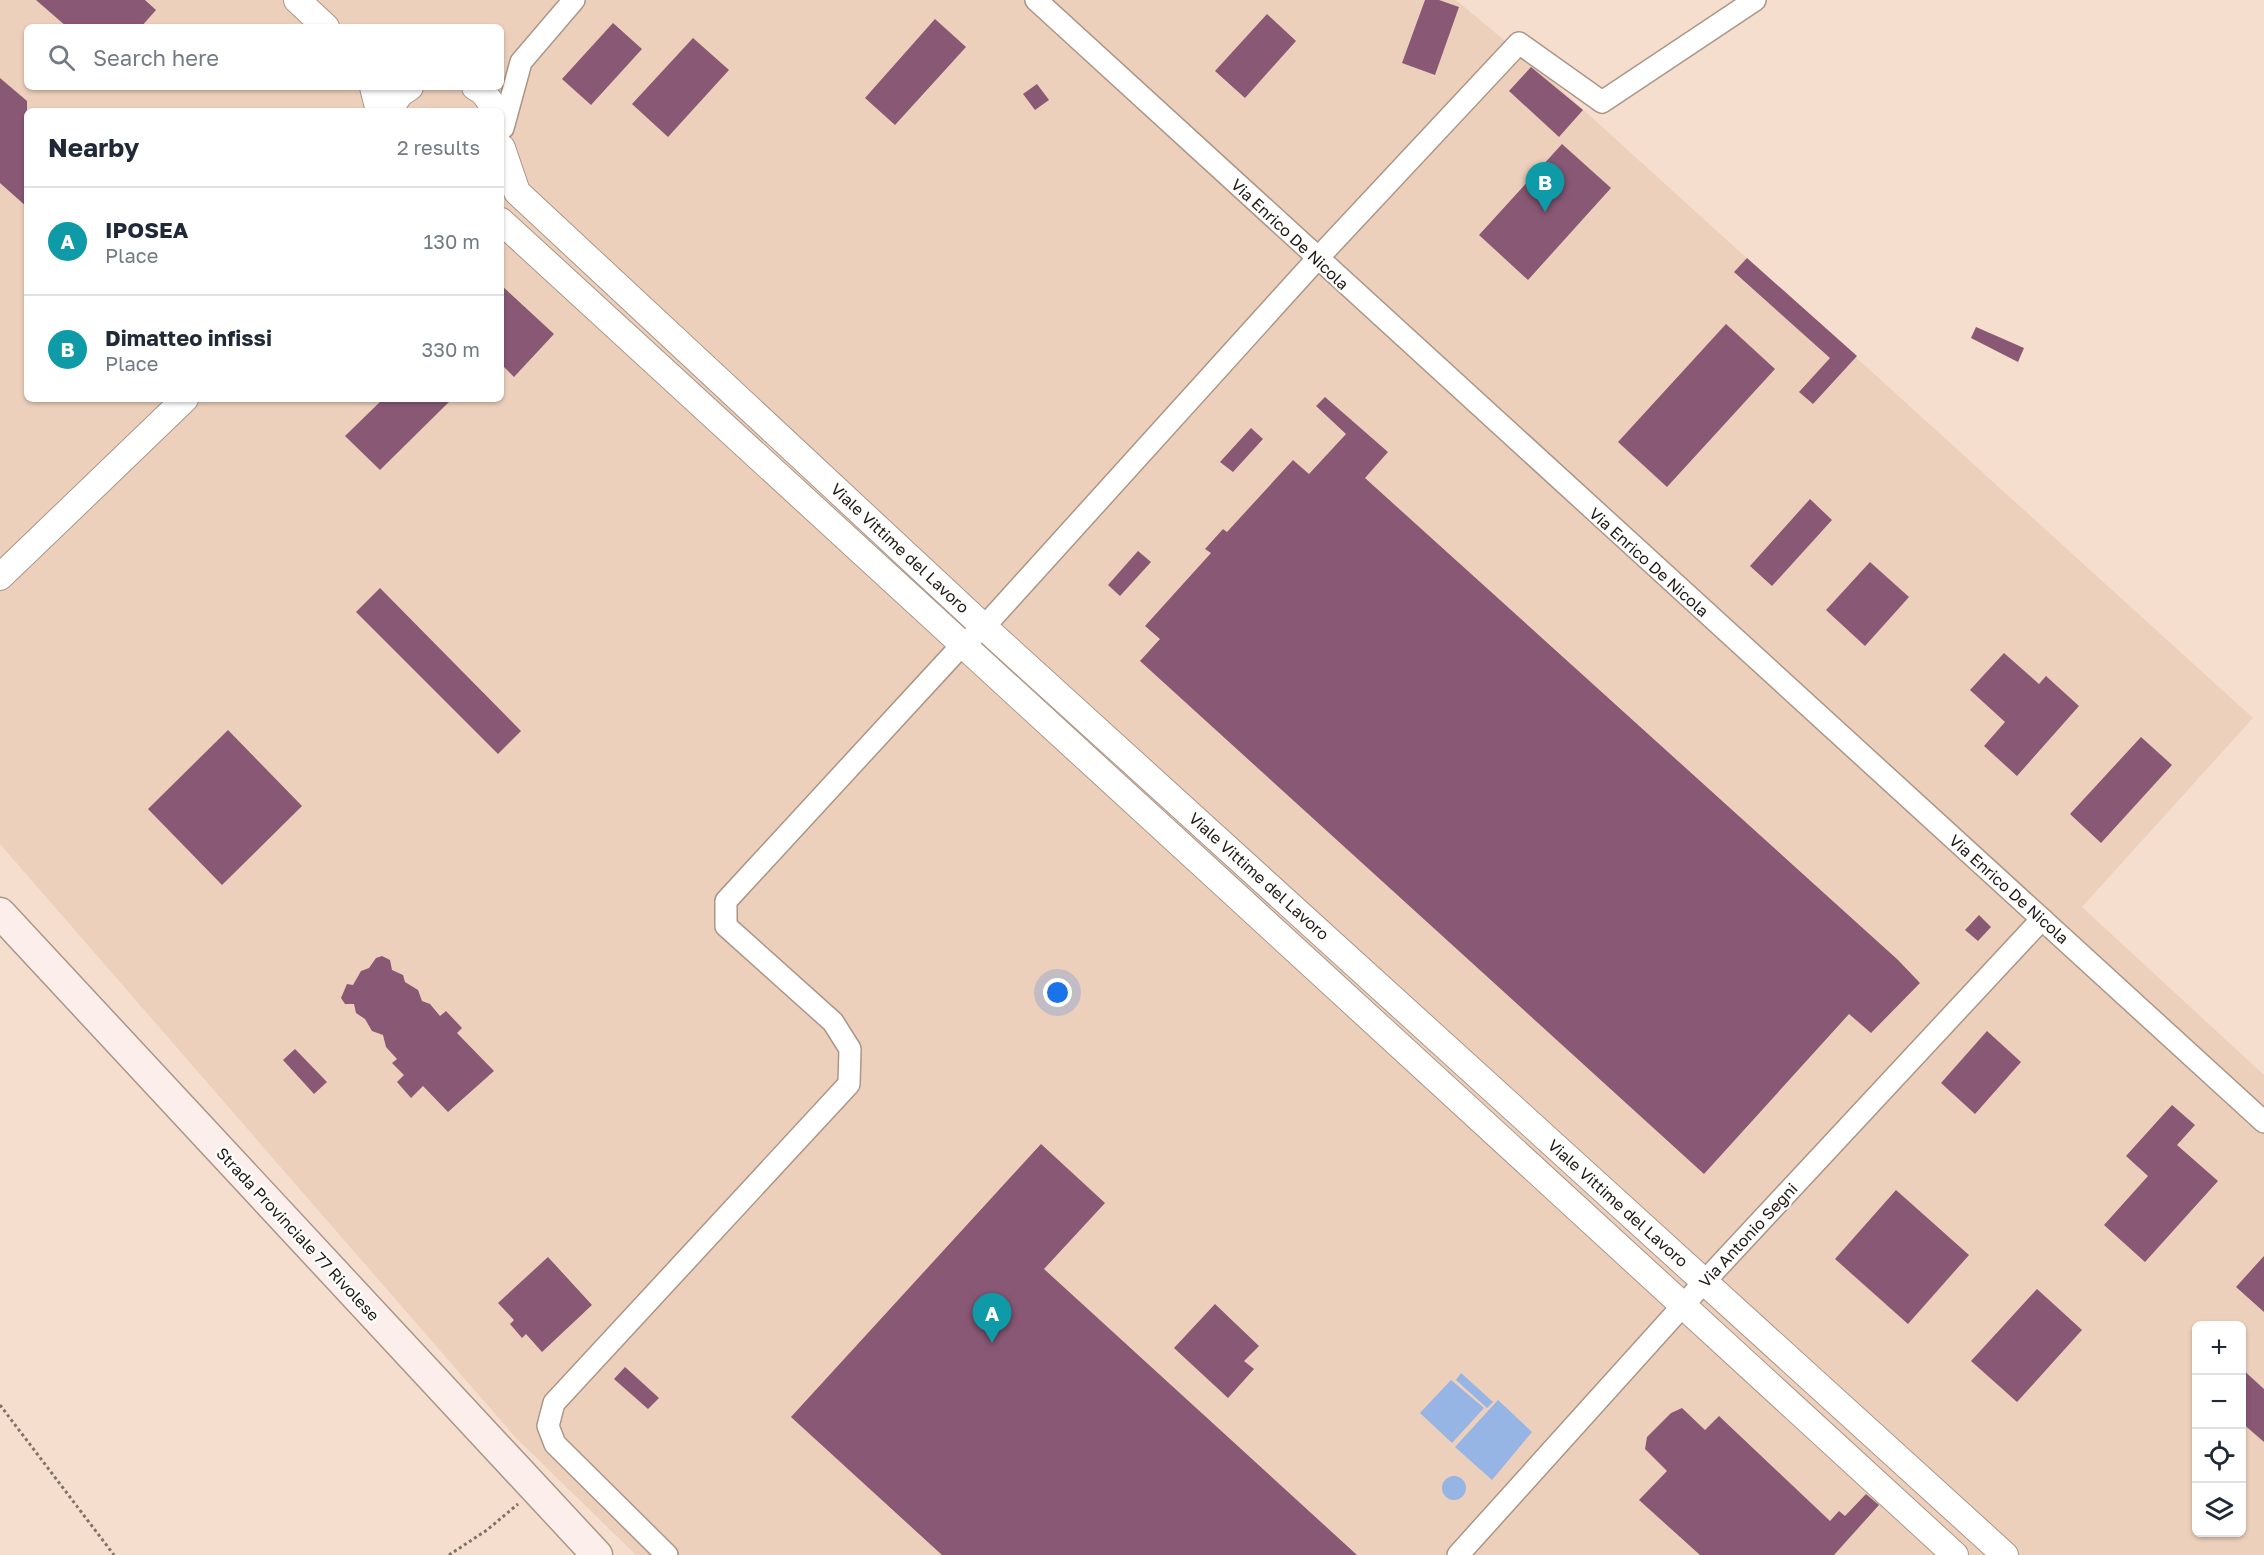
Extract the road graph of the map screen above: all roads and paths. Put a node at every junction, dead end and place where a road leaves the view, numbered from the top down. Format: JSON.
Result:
{"nodes":[{"id":1,"x":297,"y":0,"type":"edge"},
{"id":2,"x":574,"y":0,"type":"edge"},
{"id":3,"x":1036,"y":0,"type":"edge"},
{"id":4,"x":1755,"y":0,"type":"edge"},
{"id":5,"x":323,"y":24,"type":"edge"},
{"id":6,"x":511,"y":65,"type":"edge"},
{"id":7,"x":374,"y":90,"type":"edge"},
{"id":8,"x":406,"y":90,"type":"edge"},
{"id":9,"x":480,"y":90,"type":"edge"},
{"id":10,"x":378,"y":108,"type":"edge"},
{"id":11,"x":390,"y":108,"type":"edge"},
{"id":12,"x":490,"y":108,"type":"edge"},
{"id":13,"x":504,"y":112,"type":"edge"},
{"id":14,"x":504,"y":143,"type":"edge"},
{"id":15,"x":504,"y":224,"type":"edge"},
{"id":16,"x":1317,"y":259,"type":"junction"},
{"id":17,"x":182,"y":402,"type":"edge"},
{"id":18,"x":0,"y":577,"type":"edge"},
{"id":19,"x":984,"y":627,"type":"junction"},
{"id":20,"x":962,"y":646,"type":"junction"},
{"id":21,"x":0,"y":913,"type":"edge"},
{"id":22,"x":2042,"y":919,"type":"junction"},
{"id":23,"x":2264,"y":1122,"type":"edge"},
{"id":24,"x":1705,"y":1281,"type":"junction"},
{"id":25,"x":1683,"y":1305,"type":"junction"},
{"id":26,"x":0,"y":1405,"type":"edge"},
{"id":27,"x":536,"y":1490,"type":"junction"},
{"id":28,"x":114,"y":1555,"type":"edge"},
{"id":29,"x":449,"y":1555,"type":"edge"},
{"id":30,"x":597,"y":1555,"type":"edge"},
{"id":31,"x":667,"y":1555,"type":"edge"},
{"id":32,"x":1458,"y":1555,"type":"edge"},
{"id":33,"x":1955,"y":1555,"type":"edge"},
{"id":34,"x":2005,"y":1555,"type":"edge"}],
"edges":[{"from":1,"to":5,"type":"street"},
{"from":2,"to":6,"type":"street"},
{"from":3,"to":16,"type":"street","name":"Via Enrico De Nicola"},
{"from":4,"to":16,"type":"street"},
{"from":6,"to":13,"type":"street"},
{"from":7,"to":10,"type":"street"},
{"from":8,"to":11,"type":"street"},
{"from":9,"to":12,"type":"street"},
{"from":14,"to":19,"type":"street","name":"Viale Vittime del Lavoro"},
{"from":15,"to":20,"type":"street","name":"Viale Vittime del Lavoro"},
{"from":16,"to":19,"type":"street"},
{"from":16,"to":22,"type":"street","name":"Via Enrico De Nicola"},
{"from":17,"to":18,"type":"street"},
{"from":19,"to":20,"type":"street"},
{"from":19,"to":24,"type":"street","name":"Viale Vittime del Lavoro"},
{"from":20,"to":25,"type":"street","name":"Viale Vittime del Lavoro"},
{"from":20,"to":31,"type":"street"},
{"from":21,"to":27,"type":"main road","name":"Strada Provinciale 77 Rivolese"},
{"from":22,"to":23,"type":"street","name":"Via Enrico De Nicola"},
{"from":22,"to":24,"type":"street","name":"Via Antonio Segni"},
{"from":24,"to":25,"type":"street","name":"Via Antonio Segni"},
{"from":24,"to":34,"type":"street","name":"Viale Vittime del Lavoro"},
{"from":25,"to":32,"type":"street","name":"Via Antonio Segni"},
{"from":25,"to":33,"type":"street","name":"Viale Vittime del Lavoro"},
{"from":26,"to":28,"type":"path"},
{"from":27,"to":29,"type":"path"},
{"from":27,"to":30,"type":"main road","name":"Strada Provinciale 77 Rivolese"}]}
